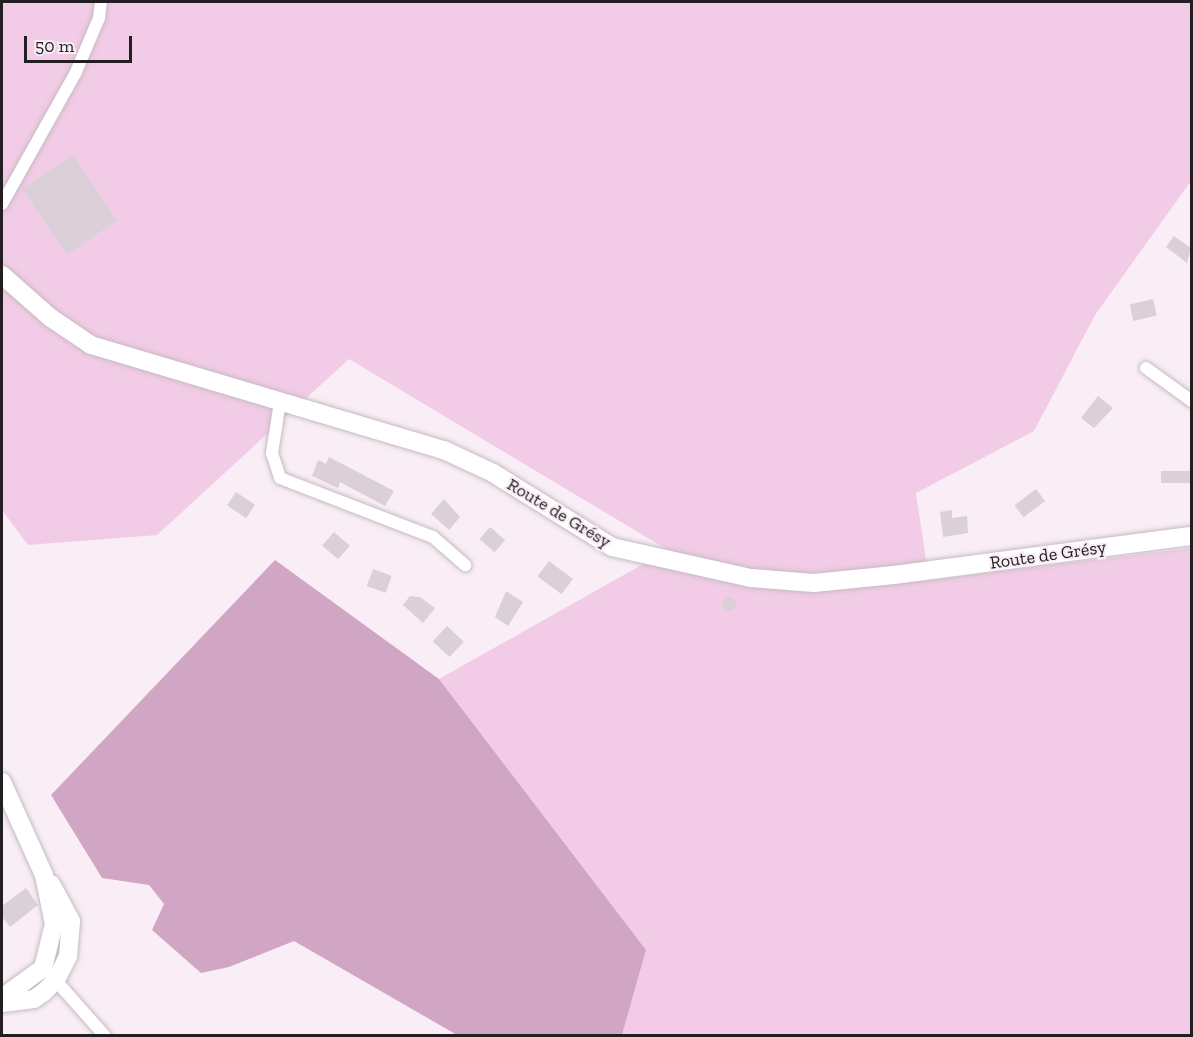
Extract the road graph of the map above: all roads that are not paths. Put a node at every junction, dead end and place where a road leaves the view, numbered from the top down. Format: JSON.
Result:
{"nodes":[{"id":1,"x":101,"y":2,"type":"edge"},
{"id":2,"x":2,"y":204,"type":"edge"},
{"id":3,"x":2,"y":275,"type":"edge"},
{"id":4,"x":1146,"y":368,"type":"dead end"},
{"id":5,"x":1191,"y":401,"type":"edge"},
{"id":6,"x":280,"y":402,"type":"junction"},
{"id":7,"x":1191,"y":536,"type":"edge"},
{"id":8,"x":465,"y":565,"type":"dead end"},
{"id":9,"x":2,"y":782,"type":"edge"},
{"id":10,"x":50,"y":974,"type":"junction"},
{"id":11,"x":2,"y":998,"type":"edge"},
{"id":12,"x":2,"y":1003,"type":"edge"},
{"id":13,"x":105,"y":1035,"type":"edge"}],
"edges":[{"from":1,"to":2,"type":"street"},
{"from":3,"to":6,"type":"main road","name":"Route de Grésy"},
{"from":4,"to":5,"type":"street"},
{"from":6,"to":7,"type":"main road","name":"Route de Grésy"},
{"from":6,"to":8,"type":"street"},
{"from":9,"to":10,"type":"main road"},
{"from":10,"to":11,"type":"main road"},
{"from":10,"to":12,"type":"main road"},
{"from":10,"to":13,"type":"street"}]}
